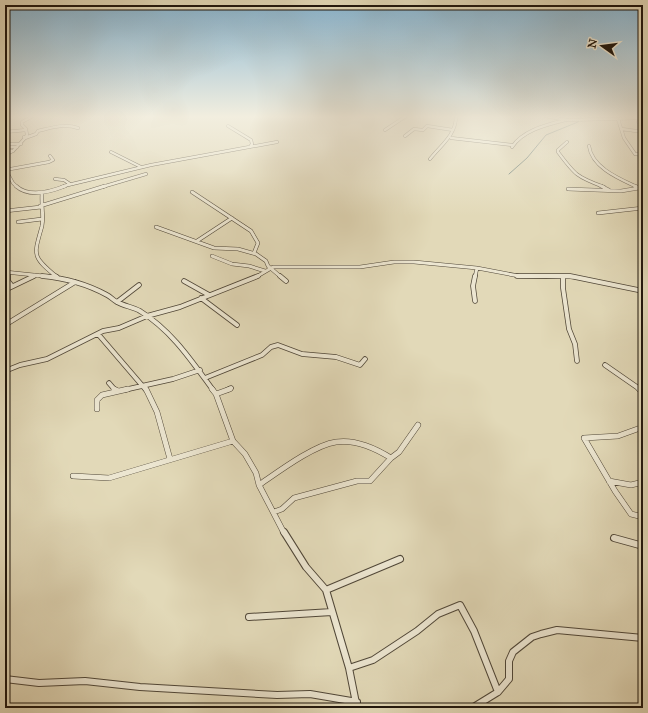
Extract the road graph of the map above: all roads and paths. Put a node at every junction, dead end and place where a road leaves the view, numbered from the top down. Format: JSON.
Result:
{"nodes":[{"id":1,"x":238,"y":149,"type":"edge"},
{"id":2,"x":438,"y":149,"type":"edge"},
{"id":3,"x":559,"y":149,"type":"edge"},
{"id":4,"x":588,"y":149,"type":"edge"},
{"id":5,"x":630,"y":149,"type":"edge"},
{"id":6,"x":5,"y":150,"type":"edge"},
{"id":7,"x":13,"y":151,"type":"joint"},
{"id":8,"x":111,"y":152,"type":"dead end"},
{"id":9,"x":5,"y":154,"type":"edge"},
{"id":10,"x":643,"y":155,"type":"edge"},
{"id":11,"x":50,"y":156,"type":"dead end"},
{"id":12,"x":430,"y":159,"type":"dead end"},
{"id":13,"x":142,"y":167,"type":"junction"},
{"id":14,"x":5,"y":171,"type":"edge"},
{"id":15,"x":146,"y":174,"type":"dead end"},
{"id":16,"x":55,"y":179,"type":"dead end"},
{"id":17,"x":11,"y":181,"type":"junction"},
{"id":18,"x":5,"y":182,"type":"edge"},
{"id":19,"x":68,"y":185,"type":"junction"},
{"id":20,"x":568,"y":189,"type":"dead end"},
{"id":21,"x":642,"y":189,"type":"edge"},
{"id":22,"x":609,"y":190,"type":"junction"},
{"id":23,"x":192,"y":192,"type":"dead end"},
{"id":24,"x":42,"y":194,"type":"junction"},
{"id":25,"x":41,"y":206,"type":"junction"},
{"id":26,"x":643,"y":208,"type":"edge"},
{"id":27,"x":5,"y":211,"type":"edge"},
{"id":28,"x":598,"y":213,"type":"dead end"},
{"id":29,"x":232,"y":218,"type":"junction"},
{"id":30,"x":42,"y":219,"type":"junction"},
{"id":31,"x":18,"y":222,"type":"dead end"},
{"id":32,"x":156,"y":227,"type":"dead end"},
{"id":33,"x":197,"y":241,"type":"junction"},
{"id":34,"x":256,"y":254,"type":"junction"},
{"id":35,"x":212,"y":256,"type":"dead end"},
{"id":36,"x":271,"y":268,"type":"junction"},
{"id":37,"x":477,"y":268,"type":"junction"},
{"id":38,"x":265,"y":271,"type":"junction"},
{"id":39,"x":7,"y":272,"type":"edge"},
{"id":40,"x":36,"y":275,"type":"junction"},
{"id":41,"x":563,"y":276,"type":"junction"},
{"id":42,"x":57,"y":277,"type":"junction"},
{"id":43,"x":184,"y":281,"type":"dead end"},
{"id":44,"x":286,"y":281,"type":"dead end"},
{"id":45,"x":75,"y":282,"type":"junction"},
{"id":46,"x":12,"y":286,"type":"junction"},
{"id":47,"x":139,"y":286,"type":"dead end"},
{"id":48,"x":5,"y":290,"type":"edge"},
{"id":49,"x":643,"y":291,"type":"edge"},
{"id":50,"x":209,"y":295,"type":"junction"},
{"id":51,"x":201,"y":298,"type":"junction"},
{"id":52,"x":475,"y":301,"type":"dead end"},
{"id":53,"x":117,"y":302,"type":"junction"},
{"id":54,"x":147,"y":316,"type":"junction"},
{"id":55,"x":5,"y":324,"type":"edge"},
{"id":56,"x":237,"y":325,"type":"dead end"},
{"id":57,"x":98,"y":334,"type":"junction"},
{"id":58,"x":365,"y":359,"type":"dead end"},
{"id":59,"x":577,"y":361,"type":"dead end"},
{"id":60,"x":605,"y":365,"type":"dead end"},
{"id":61,"x":200,"y":370,"type":"junction"},
{"id":62,"x":5,"y":371,"type":"edge"},
{"id":63,"x":205,"y":378,"type":"junction"},
{"id":64,"x":109,"y":383,"type":"dead end"},
{"id":65,"x":144,"y":385,"type":"junction"},
{"id":66,"x":231,"y":388,"type":"dead end"},
{"id":67,"x":118,"y":391,"type":"junction"},
{"id":68,"x":643,"y":391,"type":"edge"},
{"id":69,"x":216,"y":394,"type":"junction"},
{"id":70,"x":97,"y":409,"type":"dead end"},
{"id":71,"x":418,"y":425,"type":"dead end"},
{"id":72,"x":643,"y":427,"type":"edge"},
{"id":73,"x":233,"y":441,"type":"junction"},
{"id":74,"x":391,"y":458,"type":"junction"},
{"id":75,"x":170,"y":459,"type":"junction"},
{"id":76,"x":73,"y":476,"type":"dead end"},
{"id":77,"x":609,"y":481,"type":"junction"},
{"id":78,"x":643,"y":482,"type":"edge"},
{"id":79,"x":259,"y":485,"type":"junction"},
{"id":80,"x":274,"y":512,"type":"junction"},
{"id":81,"x":643,"y":517,"type":"edge"},
{"id":82,"x":614,"y":538,"type":"dead end"},
{"id":83,"x":643,"y":546,"type":"edge"},
{"id":84,"x":400,"y":559,"type":"dead end"},
{"id":85,"x":326,"y":590,"type":"junction"},
{"id":86,"x":332,"y":612,"type":"junction"},
{"id":87,"x":250,"y":617,"type":"dead end"},
{"id":88,"x":643,"y":638,"type":"edge"},
{"id":89,"x":349,"y":668,"type":"junction"},
{"id":90,"x":5,"y":679,"type":"edge"},
{"id":91,"x":498,"y":692,"type":"junction"},
{"id":92,"x":357,"y":705,"type":"edge"},
{"id":93,"x":472,"y":708,"type":"edge"}],
"edges":[{"from":1,"to":13,"type":"street"},
{"from":2,"to":12,"type":"street"},
{"from":3,"to":22,"type":"street"},
{"from":4,"to":21,"type":"street"},
{"from":5,"to":10,"type":"street"},
{"from":6,"to":7,"type":"street"},
{"from":7,"to":9,"type":"street"},
{"from":8,"to":13,"type":"street"},
{"from":11,"to":14,"type":"street"},
{"from":13,"to":19,"type":"street"},
{"from":14,"to":17,"type":"street"},
{"from":15,"to":25,"type":"street"},
{"from":16,"to":19,"type":"street"},
{"from":17,"to":18,"type":"street"},
{"from":17,"to":24,"type":"street"},
{"from":19,"to":24,"type":"street"},
{"from":20,"to":22,"type":"street"},
{"from":21,"to":22,"type":"street"},
{"from":23,"to":29,"type":"street"},
{"from":24,"to":25,"type":"street"},
{"from":25,"to":27,"type":"street"},
{"from":25,"to":30,"type":"street"},
{"from":26,"to":28,"type":"street"},
{"from":29,"to":33,"type":"street"},
{"from":29,"to":34,"type":"street"},
{"from":30,"to":31,"type":"street"},
{"from":30,"to":42,"type":"street"},
{"from":32,"to":33,"type":"street"},
{"from":33,"to":34,"type":"street"},
{"from":34,"to":36,"type":"street"},
{"from":35,"to":38,"type":"street"},
{"from":36,"to":37,"type":"street"},
{"from":36,"to":38,"type":"street"},
{"from":36,"to":44,"type":"street"},
{"from":37,"to":41,"type":"street"},
{"from":37,"to":52,"type":"street"},
{"from":38,"to":50,"type":"street"},
{"from":39,"to":40,"type":"street"},
{"from":39,"to":46,"type":"street"},
{"from":40,"to":42,"type":"street"},
{"from":40,"to":46,"type":"street"},
{"from":41,"to":49,"type":"street"},
{"from":41,"to":59,"type":"street"},
{"from":42,"to":45,"type":"street"},
{"from":43,"to":50,"type":"street"},
{"from":45,"to":53,"type":"street"},
{"from":45,"to":55,"type":"street"},
{"from":46,"to":48,"type":"street"},
{"from":47,"to":53,"type":"street"},
{"from":50,"to":51,"type":"street"},
{"from":51,"to":54,"type":"street"},
{"from":51,"to":56,"type":"street"},
{"from":53,"to":54,"type":"street"},
{"from":54,"to":57,"type":"street"},
{"from":54,"to":61,"type":"street"},
{"from":57,"to":62,"type":"street"},
{"from":57,"to":65,"type":"street"},
{"from":58,"to":63,"type":"street"},
{"from":60,"to":68,"type":"street"},
{"from":61,"to":63,"type":"street"},
{"from":61,"to":65,"type":"street"},
{"from":63,"to":69,"type":"street"},
{"from":64,"to":67,"type":"street"},
{"from":65,"to":67,"type":"street"},
{"from":65,"to":75,"type":"street"},
{"from":66,"to":69,"type":"street"},
{"from":67,"to":70,"type":"street"},
{"from":69,"to":73,"type":"street"},
{"from":71,"to":74,"type":"street"},
{"from":72,"to":77,"type":"street"},
{"from":73,"to":75,"type":"street"},
{"from":73,"to":79,"type":"street"},
{"from":74,"to":79,"type":"street"},
{"from":74,"to":80,"type":"street"},
{"from":75,"to":76,"type":"street"},
{"from":77,"to":78,"type":"street"},
{"from":77,"to":81,"type":"street"},
{"from":79,"to":80,"type":"street"},
{"from":80,"to":85,"type":"street"},
{"from":82,"to":83,"type":"street"},
{"from":84,"to":85,"type":"street"},
{"from":85,"to":86,"type":"street"},
{"from":86,"to":87,"type":"street"},
{"from":86,"to":89,"type":"street"},
{"from":88,"to":91,"type":"street"},
{"from":89,"to":91,"type":"street"},
{"from":89,"to":92,"type":"street"},
{"from":90,"to":92,"type":"street"},
{"from":91,"to":93,"type":"street"}]}
